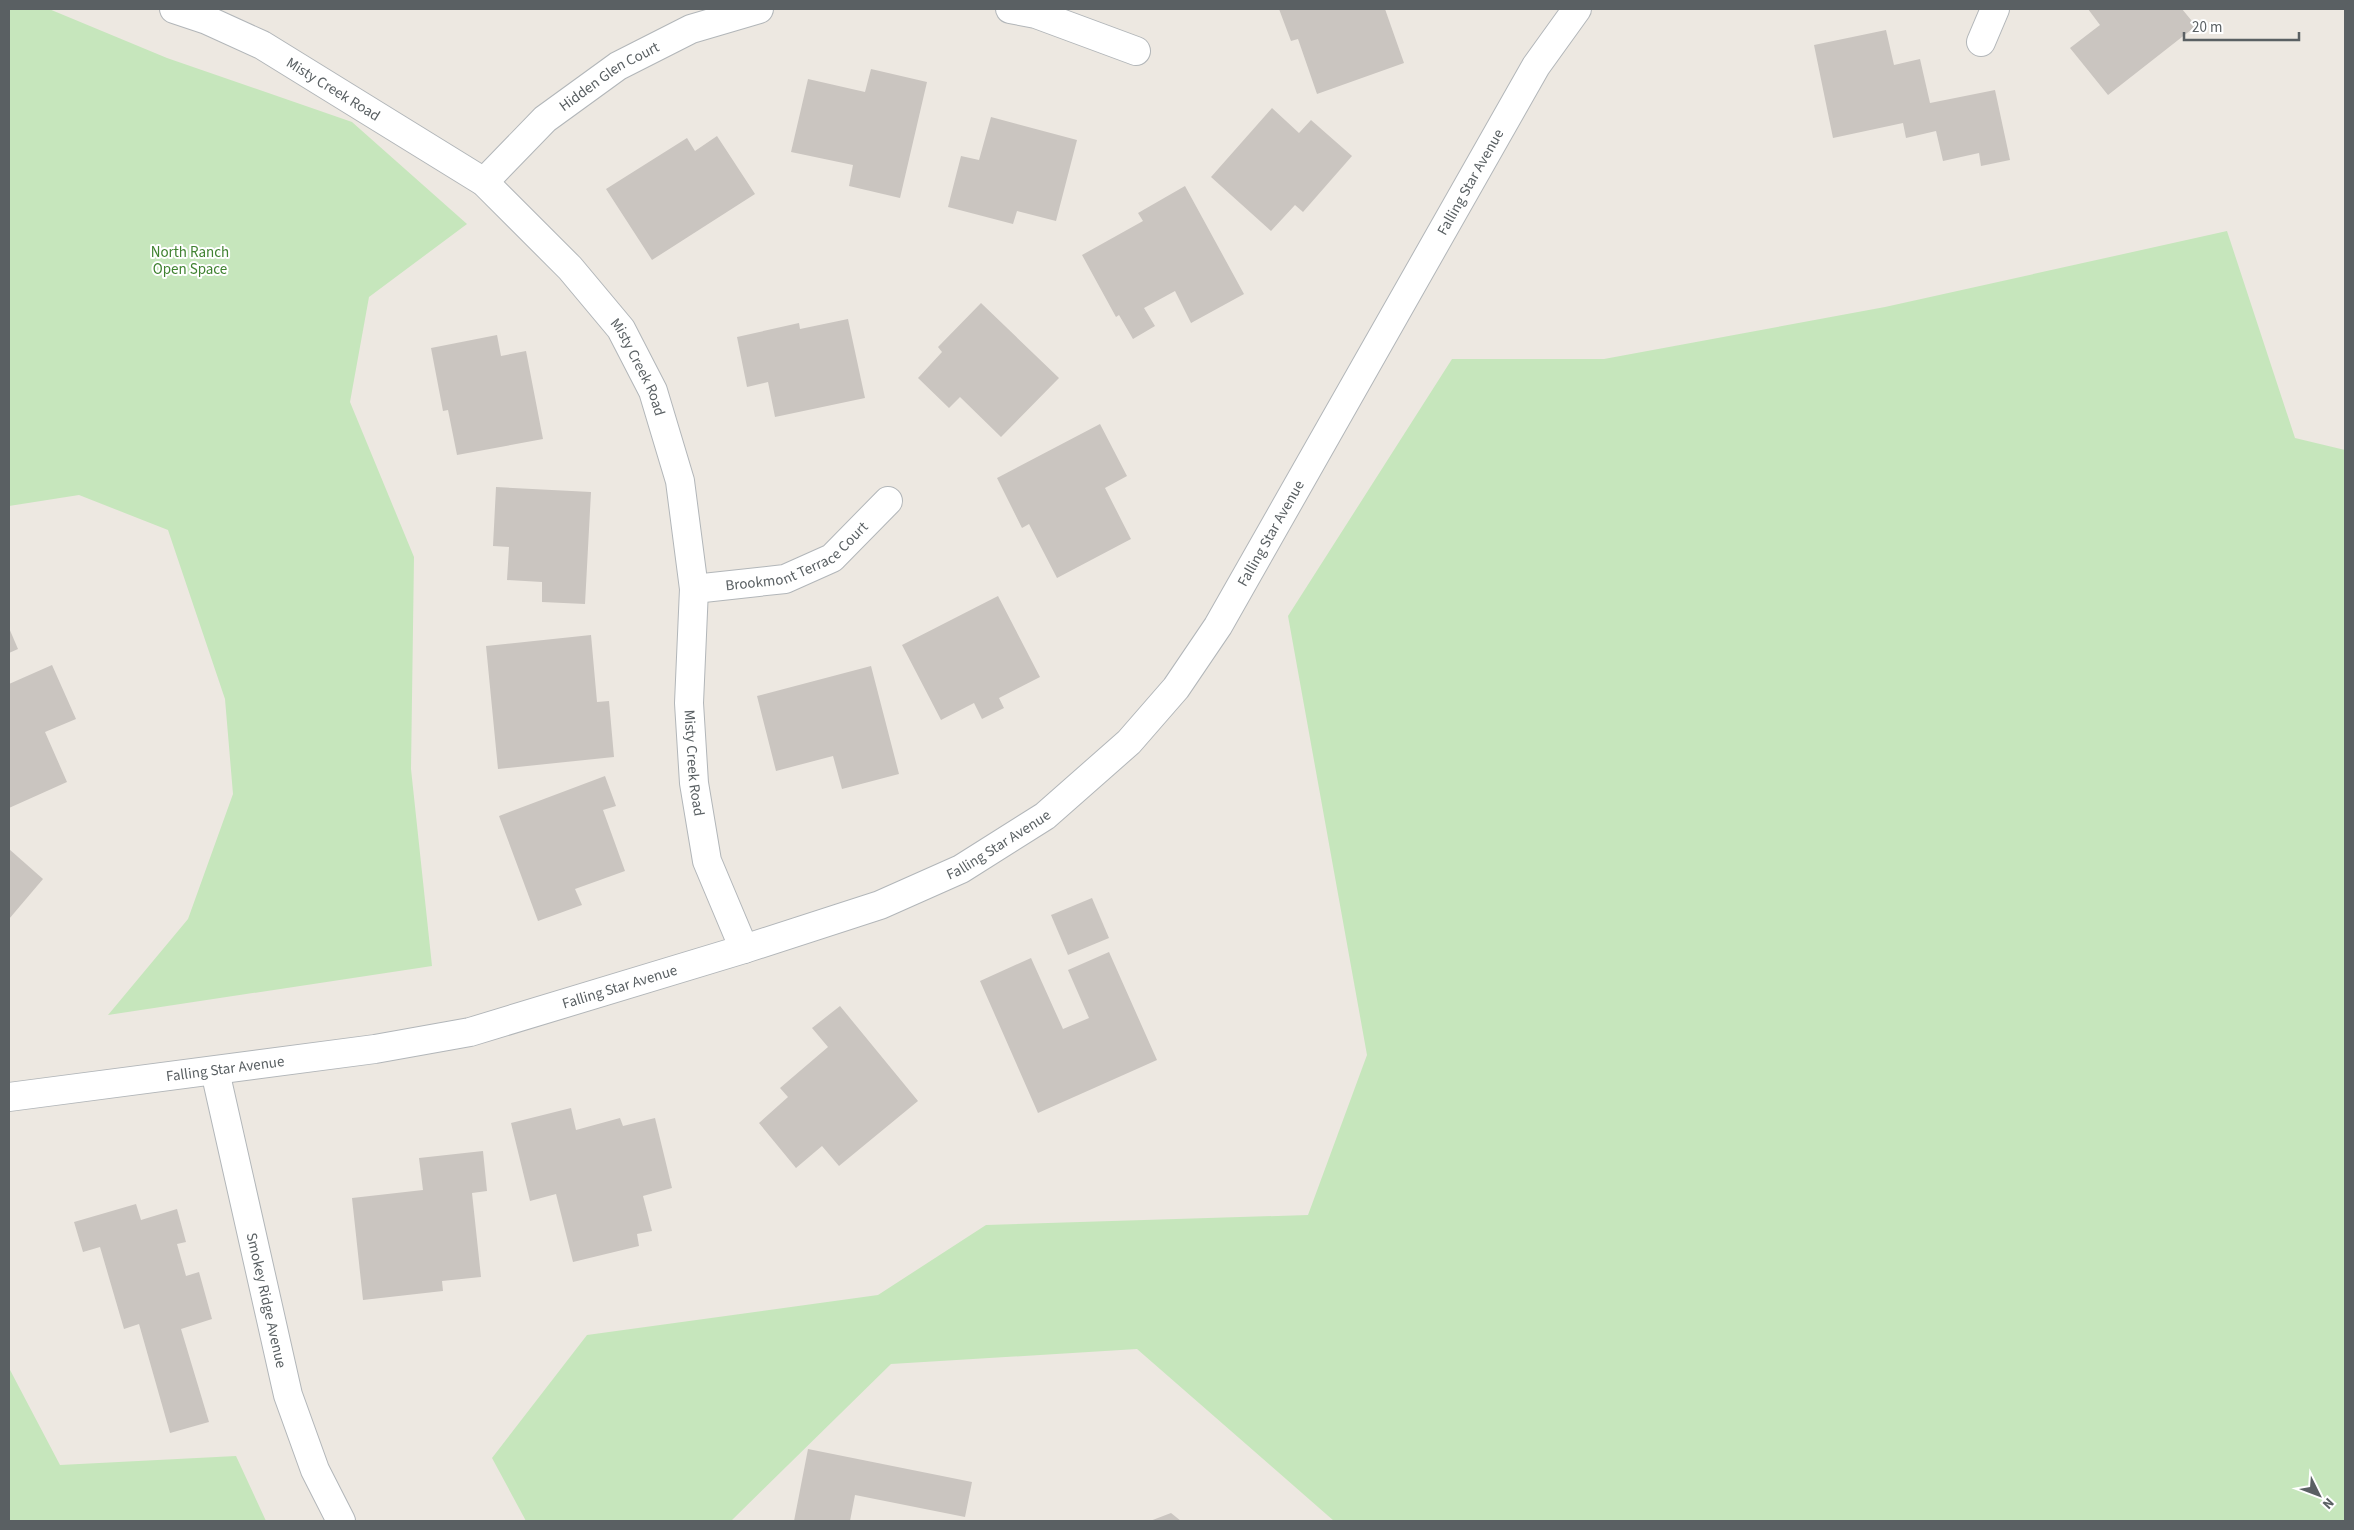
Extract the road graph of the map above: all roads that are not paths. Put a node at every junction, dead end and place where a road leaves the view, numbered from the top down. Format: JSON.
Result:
{"nodes":[{"id":1,"x":174,"y":9,"type":"edge"},
{"id":2,"x":759,"y":9,"type":"edge"},
{"id":3,"x":1010,"y":9,"type":"edge"},
{"id":4,"x":1577,"y":9,"type":"edge"},
{"id":5,"x":1995,"y":9,"type":"edge"},
{"id":6,"x":1981,"y":42,"type":"dead end"},
{"id":7,"x":1136,"y":52,"type":"dead end"},
{"id":8,"x":484,"y":182,"type":"junction"},
{"id":9,"x":888,"y":501,"type":"dead end"},
{"id":10,"x":694,"y":589,"type":"junction"},
{"id":11,"x":744,"y":948,"type":"junction"},
{"id":12,"x":215,"y":1071,"type":"junction"},
{"id":13,"x":9,"y":1097,"type":"edge"},
{"id":14,"x":340,"y":1521,"type":"edge"}],
"edges":[{"from":1,"to":8,"type":"street","name":"Misty Creek Road"},
{"from":2,"to":8,"type":"street","name":"Hidden Glen Court"},
{"from":3,"to":7,"type":"street"},
{"from":4,"to":11,"type":"street","name":"Falling Star Avenue"},
{"from":5,"to":6,"type":"street"},
{"from":8,"to":10,"type":"street","name":"Misty Creek Road"},
{"from":9,"to":10,"type":"street","name":"Brookmont Terrace Court"},
{"from":10,"to":11,"type":"street","name":"Misty Creek Road"},
{"from":11,"to":12,"type":"street","name":"Falling Star Avenue"},
{"from":12,"to":13,"type":"street","name":"Falling Star Avenue"},
{"from":12,"to":14,"type":"street","name":"Smokey Ridge Avenue"}]}
